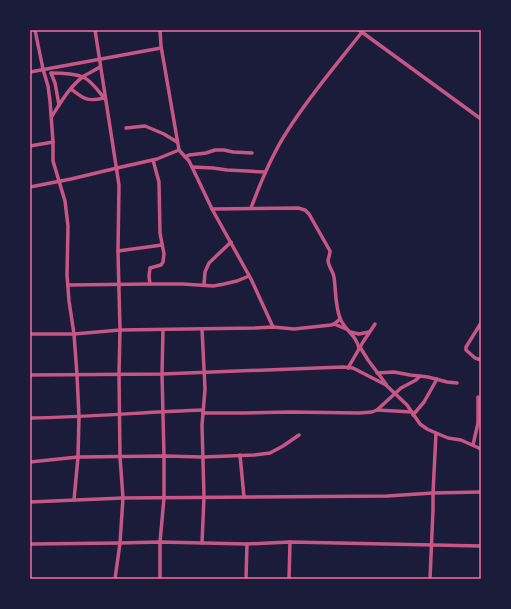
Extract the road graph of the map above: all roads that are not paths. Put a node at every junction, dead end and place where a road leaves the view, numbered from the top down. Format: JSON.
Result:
{"nodes":[{"id":1,"x":36,"y":30,"type":"edge"},
{"id":2,"x":41,"y":30,"type":"edge"},
{"id":3,"x":95,"y":30,"type":"edge"},
{"id":4,"x":160,"y":30,"type":"edge"},
{"id":5,"x":361,"y":31,"type":"edge"},
{"id":6,"x":161,"y":48,"type":"junction"},
{"id":7,"x":99,"y":59,"type":"junction"},
{"id":8,"x":100,"y":67,"type":"junction"},
{"id":9,"x":48,"y":68,"type":"junction"},
{"id":10,"x":43,"y":69,"type":"junction"},
{"id":11,"x":30,"y":72,"type":"edge"},
{"id":12,"x":51,"y":73,"type":"junction"},
{"id":13,"x":83,"y":77,"type":"junction"},
{"id":14,"x":71,"y":89,"type":"junction"},
{"id":15,"x":105,"y":99,"type":"junction"},
{"id":16,"x":59,"y":104,"type":"junction"},
{"id":17,"x":52,"y":117,"type":"junction"},
{"id":18,"x":481,"y":120,"type":"edge"},
{"id":19,"x":126,"y":128,"type":"dead end"},
{"id":20,"x":53,"y":142,"type":"junction"},
{"id":21,"x":176,"y":142,"type":"junction"},
{"id":22,"x":30,"y":146,"type":"edge"},
{"id":23,"x":178,"y":150,"type":"junction"},
{"id":24,"x":252,"y":153,"type":"dead end"},
{"id":25,"x":186,"y":157,"type":"junction"},
{"id":26,"x":153,"y":160,"type":"junction"},
{"id":27,"x":192,"y":167,"type":"junction"},
{"id":28,"x":117,"y":168,"type":"junction"},
{"id":29,"x":265,"y":172,"type":"junction"},
{"id":30,"x":59,"y":181,"type":"junction"},
{"id":31,"x":30,"y":187,"type":"edge"},
{"id":32,"x":251,"y":208,"type":"junction"},
{"id":33,"x":212,"y":209,"type":"junction"},
{"id":34,"x":231,"y":242,"type":"junction"},
{"id":35,"x":162,"y":245,"type":"junction"},
{"id":36,"x":118,"y":251,"type":"junction"},
{"id":37,"x":249,"y":276,"type":"junction"},
{"id":38,"x":150,"y":284,"type":"junction"},
{"id":39,"x":68,"y":285,"type":"junction"},
{"id":40,"x":119,"y":285,"type":"junction"},
{"id":41,"x":204,"y":285,"type":"junction"},
{"id":42,"x":340,"y":319,"type":"junction"},
{"id":43,"x":481,"y":323,"type":"edge"},
{"id":44,"x":334,"y":324,"type":"junction"},
{"id":45,"x":375,"y":324,"type":"dead end"},
{"id":46,"x":273,"y":327,"type":"junction"},
{"id":47,"x":202,"y":329,"type":"junction"},
{"id":48,"x":120,"y":330,"type":"junction"},
{"id":49,"x":163,"y":330,"type":"junction"},
{"id":50,"x":349,"y":331,"type":"junction"},
{"id":51,"x":370,"y":332,"type":"junction"},
{"id":52,"x":30,"y":334,"type":"edge"},
{"id":53,"x":74,"y":334,"type":"junction"},
{"id":54,"x":359,"y":348,"type":"junction"},
{"id":55,"x":481,"y":360,"type":"edge"},
{"id":56,"x":348,"y":368,"type":"junction"},
{"id":57,"x":204,"y":373,"type":"junction"},
{"id":58,"x":377,"y":373,"type":"junction"},
{"id":59,"x":119,"y":374,"type":"junction"},
{"id":60,"x":162,"y":374,"type":"junction"},
{"id":61,"x":30,"y":375,"type":"edge"},
{"id":62,"x":77,"y":375,"type":"junction"},
{"id":63,"x":420,"y":376,"type":"junction"},
{"id":64,"x":437,"y":379,"type":"junction"},
{"id":65,"x":457,"y":383,"type":"dead end"},
{"id":66,"x":386,"y":385,"type":"junction"},
{"id":67,"x":395,"y":394,"type":"junction"},
{"id":68,"x":478,"y":397,"type":"dead end"},
{"id":69,"x":377,"y":410,"type":"junction"},
{"id":70,"x":162,"y":412,"type":"junction"},
{"id":71,"x":203,"y":412,"type":"junction"},
{"id":72,"x":413,"y":413,"type":"junction"},
{"id":73,"x":120,"y":414,"type":"junction"},
{"id":74,"x":79,"y":417,"type":"junction"},
{"id":75,"x":30,"y":418,"type":"edge"},
{"id":76,"x":436,"y":434,"type":"junction"},
{"id":77,"x":299,"y":435,"type":"dead end"},
{"id":78,"x":473,"y":445,"type":"junction"},
{"id":79,"x":481,"y":448,"type":"edge"},
{"id":80,"x":240,"y":455,"type":"junction"},
{"id":81,"x":164,"y":456,"type":"junction"},
{"id":82,"x":78,"y":457,"type":"junction"},
{"id":83,"x":120,"y":457,"type":"junction"},
{"id":84,"x":203,"y":457,"type":"junction"},
{"id":85,"x":30,"y":462,"type":"edge"},
{"id":86,"x":481,"y":492,"type":"edge"},
{"id":87,"x":432,"y":493,"type":"junction"},
{"id":88,"x":204,"y":497,"type":"junction"},
{"id":89,"x":244,"y":497,"type":"junction"},
{"id":90,"x":123,"y":498,"type":"junction"},
{"id":91,"x":164,"y":498,"type":"junction"},
{"id":92,"x":74,"y":500,"type":"junction"},
{"id":93,"x":30,"y":502,"type":"edge"},
{"id":94,"x":160,"y":542,"type":"junction"},
{"id":95,"x":290,"y":542,"type":"junction"},
{"id":96,"x":202,"y":543,"type":"junction"},
{"id":97,"x":30,"y":544,"type":"edge"},
{"id":98,"x":120,"y":544,"type":"junction"},
{"id":99,"x":247,"y":544,"type":"junction"},
{"id":100,"x":432,"y":544,"type":"junction"},
{"id":101,"x":481,"y":546,"type":"edge"},
{"id":102,"x":115,"y":579,"type":"edge"},
{"id":103,"x":160,"y":579,"type":"edge"},
{"id":104,"x":246,"y":579,"type":"edge"},
{"id":105,"x":289,"y":579,"type":"edge"},
{"id":106,"x":430,"y":579,"type":"edge"}],
"edges":[{"from":1,"to":2,"type":"street"},
{"from":1,"to":10,"type":"street"},
{"from":3,"to":7,"type":"street"},
{"from":4,"to":6,"type":"street"},
{"from":5,"to":18,"type":"street"},
{"from":5,"to":29,"type":"street"},
{"from":6,"to":7,"type":"street"},
{"from":6,"to":21,"type":"street"},
{"from":7,"to":8,"type":"street"},
{"from":7,"to":9,"type":"street"},
{"from":8,"to":13,"type":"street"},
{"from":8,"to":15,"type":"street"},
{"from":9,"to":10,"type":"street"},
{"from":9,"to":12,"type":"street"},
{"from":10,"to":11,"type":"street"},
{"from":10,"to":17,"type":"street"},
{"from":12,"to":13,"type":"street"},
{"from":12,"to":16,"type":"street"},
{"from":13,"to":14,"type":"street"},
{"from":13,"to":15,"type":"street"},
{"from":14,"to":15,"type":"street"},
{"from":14,"to":16,"type":"street"},
{"from":15,"to":28,"type":"street"},
{"from":16,"to":17,"type":"street"},
{"from":17,"to":20,"type":"street"},
{"from":19,"to":21,"type":"street"},
{"from":20,"to":22,"type":"street"},
{"from":20,"to":30,"type":"street"},
{"from":21,"to":23,"type":"street"},
{"from":23,"to":25,"type":"street"},
{"from":23,"to":26,"type":"street"},
{"from":24,"to":25,"type":"street"},
{"from":25,"to":27,"type":"street"},
{"from":26,"to":28,"type":"street"},
{"from":26,"to":35,"type":"street"},
{"from":27,"to":29,"type":"street"},
{"from":27,"to":33,"type":"street"},
{"from":28,"to":30,"type":"street"},
{"from":28,"to":36,"type":"street"},
{"from":29,"to":32,"type":"street"},
{"from":30,"to":31,"type":"street"},
{"from":30,"to":39,"type":"street"},
{"from":32,"to":33,"type":"street"},
{"from":32,"to":42,"type":"street"},
{"from":33,"to":34,"type":"street"},
{"from":34,"to":37,"type":"street"},
{"from":34,"to":41,"type":"street"},
{"from":35,"to":36,"type":"street"},
{"from":35,"to":38,"type":"street"},
{"from":36,"to":40,"type":"street"},
{"from":37,"to":41,"type":"street"},
{"from":37,"to":46,"type":"street"},
{"from":38,"to":40,"type":"street"},
{"from":38,"to":41,"type":"street"},
{"from":39,"to":40,"type":"street"},
{"from":39,"to":53,"type":"street"},
{"from":40,"to":48,"type":"street"},
{"from":42,"to":44,"type":"street"},
{"from":42,"to":50,"type":"street"},
{"from":43,"to":55,"type":"street"},
{"from":44,"to":46,"type":"street"},
{"from":44,"to":50,"type":"street"},
{"from":45,"to":51,"type":"street"},
{"from":46,"to":47,"type":"street"},
{"from":47,"to":49,"type":"street"},
{"from":47,"to":57,"type":"street"},
{"from":48,"to":49,"type":"street"},
{"from":48,"to":53,"type":"street"},
{"from":48,"to":59,"type":"street"},
{"from":49,"to":60,"type":"street"},
{"from":50,"to":51,"type":"street"},
{"from":50,"to":54,"type":"street"},
{"from":51,"to":54,"type":"street"},
{"from":52,"to":53,"type":"street"},
{"from":53,"to":62,"type":"street"},
{"from":54,"to":56,"type":"street"},
{"from":54,"to":58,"type":"street"},
{"from":56,"to":57,"type":"street"},
{"from":56,"to":66,"type":"street"},
{"from":57,"to":60,"type":"street"},
{"from":57,"to":71,"type":"street"},
{"from":58,"to":63,"type":"street"},
{"from":58,"to":66,"type":"street"},
{"from":59,"to":60,"type":"street"},
{"from":59,"to":62,"type":"street"},
{"from":59,"to":73,"type":"street"},
{"from":60,"to":70,"type":"street"},
{"from":61,"to":62,"type":"street"},
{"from":62,"to":74,"type":"street"},
{"from":63,"to":64,"type":"street"},
{"from":63,"to":67,"type":"street"},
{"from":64,"to":65,"type":"street"},
{"from":64,"to":72,"type":"street"},
{"from":66,"to":67,"type":"street"},
{"from":67,"to":69,"type":"street"},
{"from":67,"to":72,"type":"street"},
{"from":68,"to":78,"type":"street"},
{"from":69,"to":71,"type":"street"},
{"from":69,"to":72,"type":"street"},
{"from":70,"to":71,"type":"street"},
{"from":70,"to":73,"type":"street"},
{"from":70,"to":81,"type":"street"},
{"from":71,"to":84,"type":"street"},
{"from":72,"to":76,"type":"street"},
{"from":73,"to":74,"type":"street"},
{"from":73,"to":83,"type":"street"},
{"from":74,"to":75,"type":"street"},
{"from":74,"to":82,"type":"street"},
{"from":76,"to":78,"type":"street"},
{"from":76,"to":87,"type":"street"},
{"from":77,"to":80,"type":"street"},
{"from":78,"to":79,"type":"street"},
{"from":80,"to":84,"type":"street"},
{"from":80,"to":89,"type":"street"},
{"from":81,"to":83,"type":"street"},
{"from":81,"to":84,"type":"street"},
{"from":81,"to":91,"type":"street"},
{"from":82,"to":83,"type":"street"},
{"from":82,"to":85,"type":"street"},
{"from":82,"to":92,"type":"street"},
{"from":83,"to":90,"type":"street"},
{"from":84,"to":88,"type":"street"},
{"from":86,"to":87,"type":"street"},
{"from":87,"to":89,"type":"street"},
{"from":87,"to":100,"type":"street"},
{"from":88,"to":89,"type":"street"},
{"from":88,"to":91,"type":"street"},
{"from":88,"to":96,"type":"street"},
{"from":90,"to":91,"type":"street"},
{"from":90,"to":92,"type":"street"},
{"from":90,"to":98,"type":"street"},
{"from":91,"to":94,"type":"street"},
{"from":92,"to":93,"type":"street"},
{"from":94,"to":96,"type":"street"},
{"from":94,"to":98,"type":"street"},
{"from":94,"to":103,"type":"street"},
{"from":95,"to":99,"type":"street"},
{"from":95,"to":100,"type":"street"},
{"from":95,"to":105,"type":"street"},
{"from":96,"to":99,"type":"street"},
{"from":97,"to":98,"type":"street"},
{"from":98,"to":102,"type":"street"},
{"from":99,"to":104,"type":"street"},
{"from":100,"to":101,"type":"street"},
{"from":100,"to":106,"type":"street"}]}
